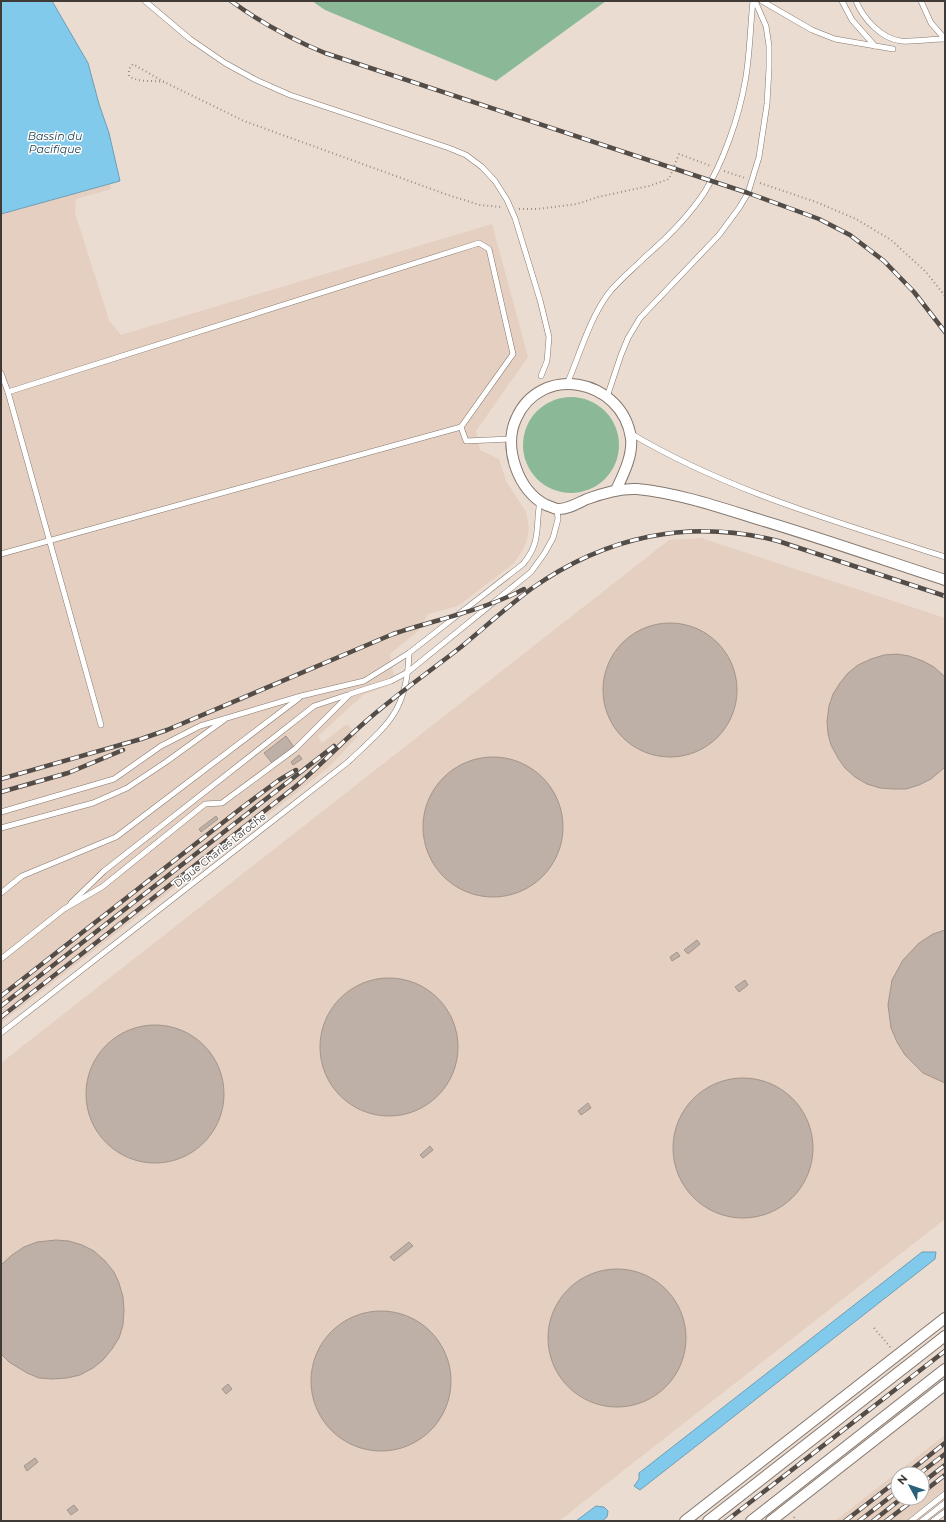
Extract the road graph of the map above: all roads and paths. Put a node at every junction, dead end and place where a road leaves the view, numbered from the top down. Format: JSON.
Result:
{"nodes":[{"id":1,"x":145,"y":1,"type":"edge"},
{"id":2,"x":754,"y":1,"type":"edge"},
{"id":3,"x":762,"y":1,"type":"edge"},
{"id":4,"x":842,"y":1,"type":"edge"},
{"id":5,"x":856,"y":1,"type":"edge"},
{"id":6,"x":921,"y":1,"type":"edge"},
{"id":7,"x":945,"y":39,"type":"edge"},
{"id":8,"x":875,"y":46,"type":"junction"},
{"id":9,"x":893,"y":49,"type":"dead end"},
{"id":10,"x":164,"y":82,"type":"junction"},
{"id":11,"x":717,"y":168,"type":"junction"},
{"id":12,"x":752,"y":180,"type":"junction"},
{"id":13,"x":511,"y":209,"type":"junction"},
{"id":14,"x":945,"y":296,"type":"edge"},
{"id":15,"x":1,"y":374,"type":"edge"},
{"id":16,"x":541,"y":376,"type":"dead end"},
{"id":17,"x":566,"y":384,"type":"junction"},
{"id":18,"x":8,"y":392,"type":"junction"},
{"id":19,"x":607,"y":397,"type":"junction"},
{"id":20,"x":461,"y":427,"type":"junction"},
{"id":21,"x":629,"y":432,"type":"junction"},
{"id":22,"x":511,"y":439,"type":"junction"},
{"id":23,"x":616,"y":490,"type":"junction"},
{"id":24,"x":540,"y":501,"type":"junction"},
{"id":25,"x":557,"y":509,"type":"junction"},
{"id":26,"x":50,"y":540,"type":"junction"},
{"id":27,"x":1,"y":554,"type":"edge"},
{"id":28,"x":945,"y":557,"type":"edge"},
{"id":29,"x":945,"y":580,"type":"edge"},
{"id":30,"x":409,"y":653,"type":"junction"},
{"id":31,"x":408,"y":672,"type":"junction"},
{"id":32,"x":350,"y":694,"type":"junction"},
{"id":33,"x":301,"y":696,"type":"junction"},
{"id":34,"x":228,"y":718,"type":"junction"},
{"id":35,"x":101,"y":725,"type":"dead end"},
{"id":36,"x":1,"y":812,"type":"edge"},
{"id":37,"x":1,"y":828,"type":"edge"},
{"id":38,"x":1,"y":893,"type":"edge"},
{"id":39,"x":64,"y":909,"type":"junction"},
{"id":40,"x":1,"y":959,"type":"edge"},
{"id":41,"x":1,"y":1033,"type":"edge"},
{"id":42,"x":945,"y":1318,"type":"edge"},
{"id":43,"x":945,"y":1336,"type":"edge"},
{"id":44,"x":945,"y":1369,"type":"edge"},
{"id":45,"x":945,"y":1385,"type":"edge"},
{"id":46,"x":945,"y":1494,"type":"edge"},
{"id":47,"x":945,"y":1503,"type":"edge"},
{"id":48,"x":945,"y":1512,"type":"edge"},
{"id":49,"x":685,"y":1521,"type":"edge"},
{"id":50,"x":708,"y":1521,"type":"edge"},
{"id":51,"x":751,"y":1521,"type":"edge"},
{"id":52,"x":771,"y":1521,"type":"edge"},
{"id":53,"x":911,"y":1521,"type":"edge"},
{"id":54,"x":922,"y":1521,"type":"edge"},
{"id":55,"x":933,"y":1521,"type":"edge"}],
"edges":[{"from":1,"to":13,"type":"lane"},
{"from":2,"to":11,"type":"lane"},
{"from":2,"to":12,"type":"lane"},
{"from":3,"to":8,"type":"lane"},
{"from":4,"to":8,"type":"lane"},
{"from":5,"to":7,"type":"lane"},
{"from":6,"to":7,"type":"lane"},
{"from":8,"to":9,"type":"lane"},
{"from":10,"to":10,"type":"path"},
{"from":10,"to":13,"type":"path"},
{"from":11,"to":12,"type":"path"},
{"from":11,"to":13,"type":"path"},
{"from":11,"to":17,"type":"lane"},
{"from":12,"to":14,"type":"path"},
{"from":12,"to":19,"type":"lane"},
{"from":13,"to":16,"type":"lane"},
{"from":15,"to":18,"type":"lane"},
{"from":17,"to":19,"type":"street"},
{"from":17,"to":22,"type":"street"},
{"from":18,"to":20,"type":"lane"},
{"from":18,"to":26,"type":"lane"},
{"from":19,"to":21,"type":"street"},
{"from":20,"to":22,"type":"lane"},
{"from":20,"to":26,"type":"lane"},
{"from":21,"to":23,"type":"street"},
{"from":21,"to":28,"type":"lane"},
{"from":22,"to":24,"type":"street"},
{"from":23,"to":25,"type":"street"},
{"from":23,"to":29,"type":"street"},
{"from":24,"to":25,"type":"street"},
{"from":24,"to":30,"type":"lane"},
{"from":25,"to":31,"type":"lane"},
{"from":26,"to":27,"type":"lane"},
{"from":26,"to":35,"type":"lane"},
{"from":30,"to":31,"type":"lane","name":"Digue Charles Laroche"},
{"from":30,"to":33,"type":"lane"},
{"from":31,"to":32,"type":"lane"},
{"from":31,"to":41,"type":"lane","name":"Digue Charles Laroche"},
{"from":32,"to":39,"type":"lane"},
{"from":32,"to":39,"type":"lane"},
{"from":33,"to":34,"type":"lane"},
{"from":33,"to":38,"type":"lane"},
{"from":34,"to":36,"type":"lane"},
{"from":34,"to":37,"type":"lane"},
{"from":39,"to":40,"type":"lane"},
{"from":42,"to":49,"type":"street"},
{"from":43,"to":50,"type":"street"},
{"from":44,"to":51,"type":"street"},
{"from":45,"to":52,"type":"street"},
{"from":46,"to":53,"type":"lane"},
{"from":47,"to":54,"type":"lane"},
{"from":48,"to":55,"type":"lane"}]}
